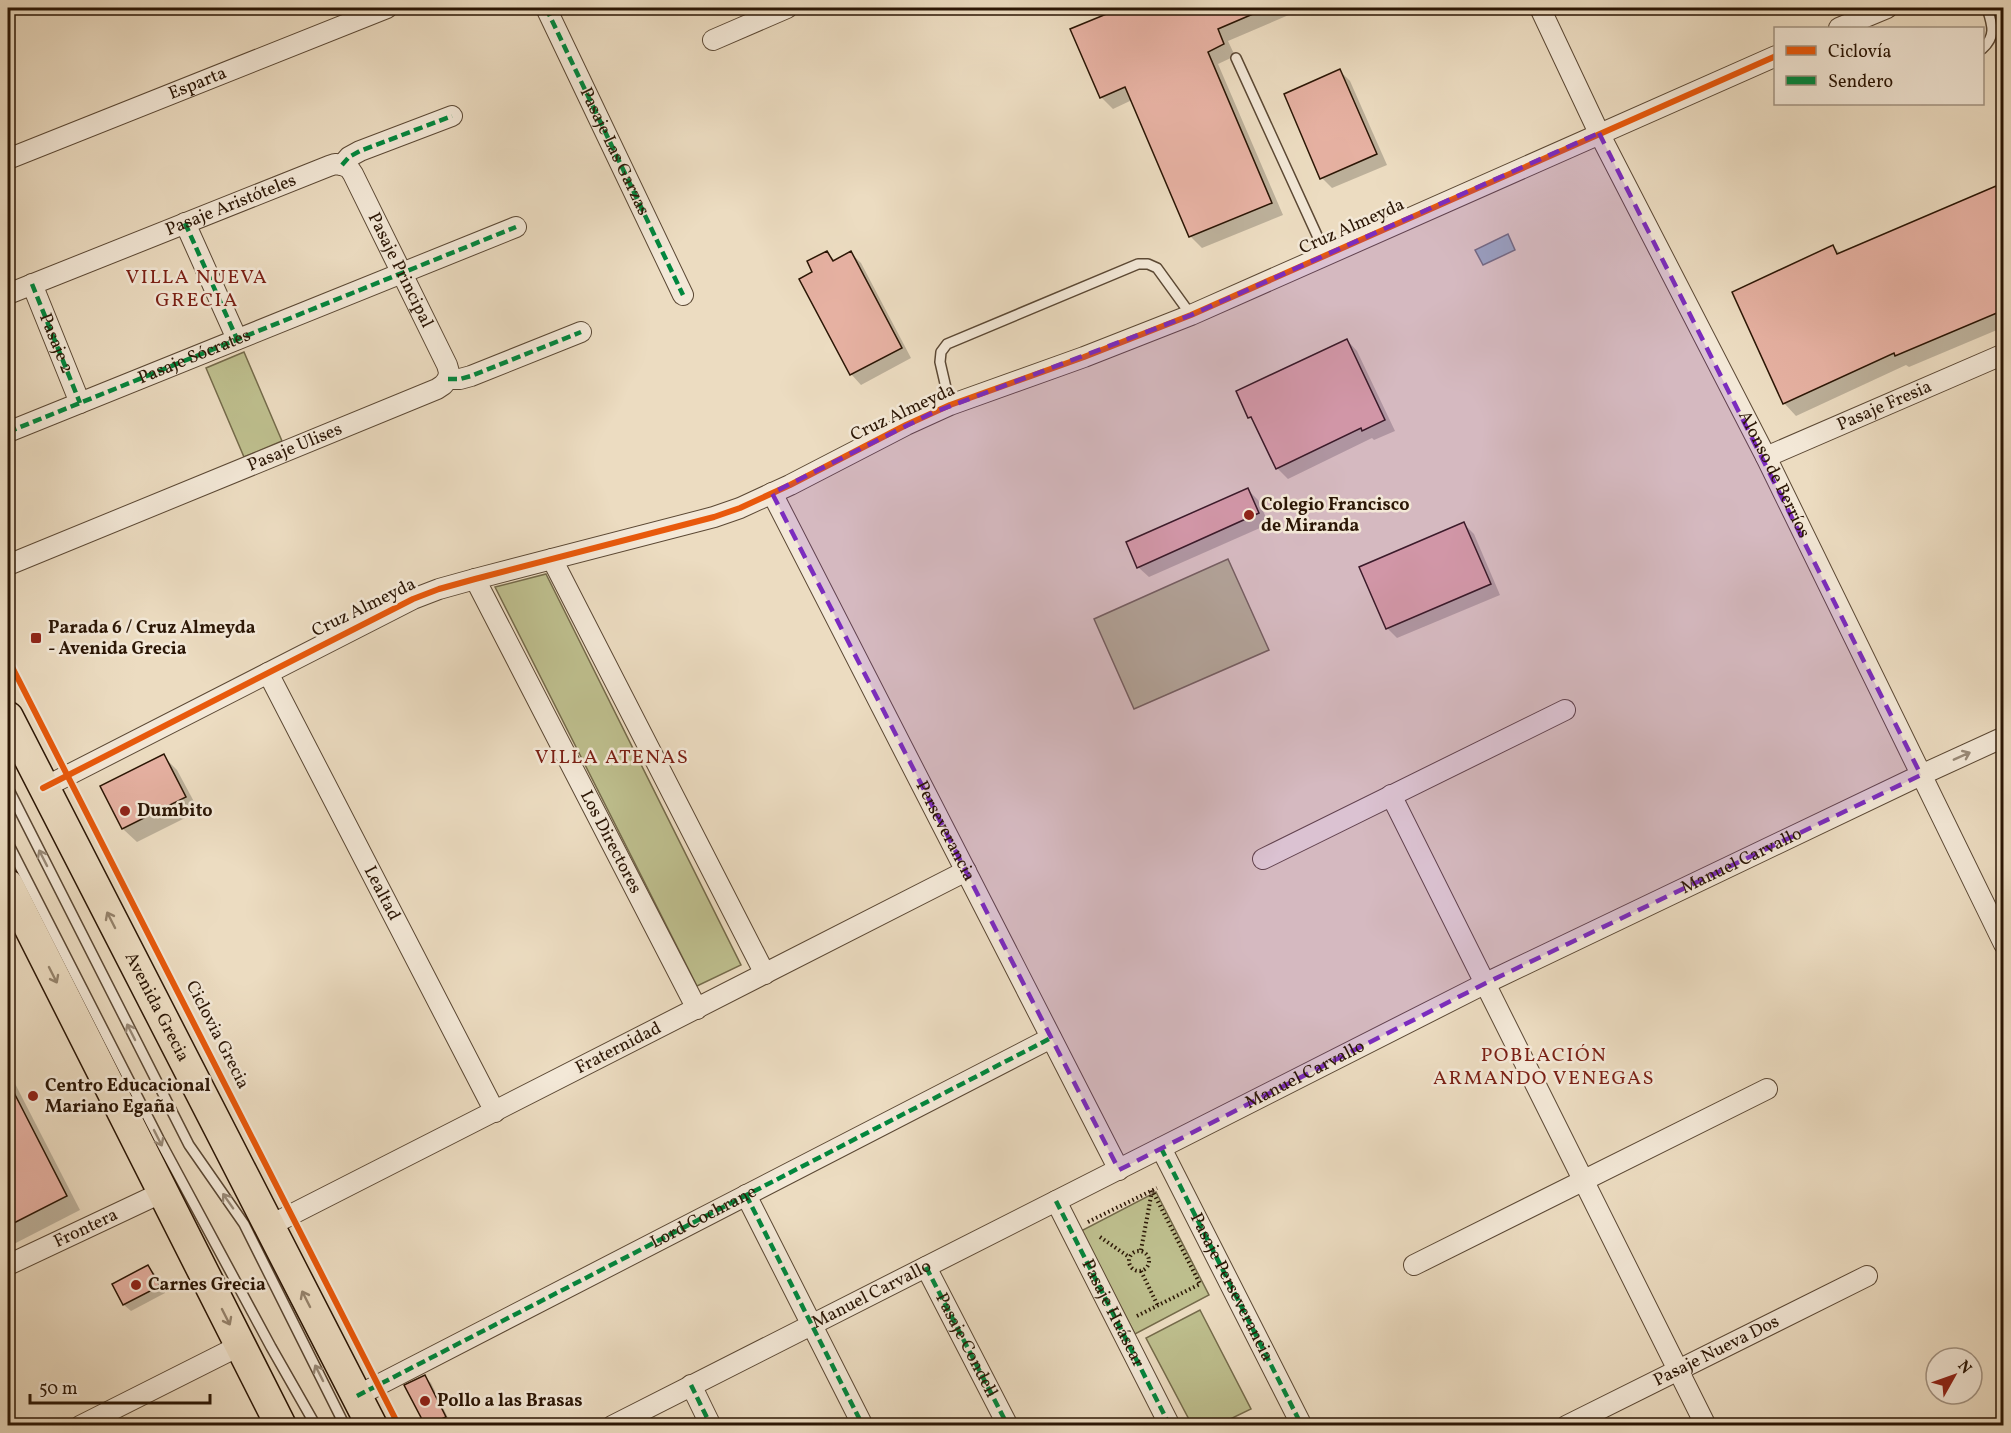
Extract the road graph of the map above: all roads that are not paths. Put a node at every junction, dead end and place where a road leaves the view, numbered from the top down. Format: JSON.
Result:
{"nodes":[{"id":1,"x":387,"y":8,"type":"edge"},
{"id":2,"x":546,"y":8,"type":"edge"},
{"id":3,"x":787,"y":8,"type":"edge"},
{"id":4,"x":1540,"y":8,"type":"edge"},
{"id":5,"x":1887,"y":8,"type":"edge"},
{"id":6,"x":1987,"y":8,"type":"edge"},
{"id":7,"x":1841,"y":27,"type":"edge"},
{"id":8,"x":713,"y":40,"type":"dead end"},
{"id":9,"x":1984,"y":48,"type":"edge"},
{"id":10,"x":1774,"y":57,"type":"edge"},
{"id":11,"x":1236,"y":58,"type":"dead end"},
{"id":12,"x":452,"y":116,"type":"dead end"},
{"id":13,"x":1599,"y":133,"type":"junction"},
{"id":14,"x":8,"y":159,"type":"edge"},
{"id":15,"x":342,"y":165,"type":"junction"},
{"id":16,"x":185,"y":223,"type":"junction"},
{"id":17,"x":516,"y":227,"type":"dead end"},
{"id":18,"x":1326,"y":255,"type":"junction"},
{"id":19,"x":401,"y":273,"type":"junction"},
{"id":20,"x":32,"y":284,"type":"junction"},
{"id":21,"x":8,"y":294,"type":"edge"},
{"id":22,"x":683,"y":295,"type":"dead end"},
{"id":23,"x":1191,"y":315,"type":"junction"},
{"id":24,"x":581,"y":332,"type":"dead end"},
{"id":25,"x":237,"y":339,"type":"junction"},
{"id":26,"x":2004,"y":354,"type":"edge"},
{"id":27,"x":448,"y":379,"type":"junction"},
{"id":28,"x":80,"y":403,"type":"junction"},
{"id":29,"x":950,"y":405,"type":"junction"},
{"id":30,"x":8,"y":432,"type":"edge"},
{"id":31,"x":1766,"y":457,"type":"junction"},
{"id":32,"x":772,"y":494,"type":"junction"},
{"id":33,"x":552,"y":559,"type":"junction"},
{"id":34,"x":8,"y":565,"type":"edge"},
{"id":35,"x":475,"y":579,"type":"junction"},
{"id":36,"x":268,"y":673,"type":"junction"},
{"id":37,"x":1565,"y":710,"type":"dead end"},
{"id":38,"x":8,"y":717,"type":"edge"},
{"id":39,"x":2004,"y":737,"type":"edge"},
{"id":40,"x":1921,"y":775,"type":"junction"},
{"id":41,"x":8,"y":788,"type":"edge"},
{"id":42,"x":43,"y":788,"type":"junction"},
{"id":43,"x":1391,"y":795,"type":"junction"},
{"id":44,"x":8,"y":843,"type":"edge"},
{"id":45,"x":1263,"y":859,"type":"dead end"},
{"id":46,"x":966,"y":871,"type":"junction"},
{"id":47,"x":8,"y":885,"type":"edge"},
{"id":48,"x":2004,"y":944,"type":"edge"},
{"id":49,"x":765,"y":974,"type":"junction"},
{"id":50,"x":1486,"y":983,"type":"junction"},
{"id":51,"x":697,"y":1009,"type":"junction"},
{"id":52,"x":1051,"y":1038,"type":"junction"},
{"id":53,"x":1767,"y":1089,"type":"dead end"},
{"id":54,"x":495,"y":1112,"type":"junction"},
{"id":55,"x":1161,"y":1148,"type":"junction"},
{"id":56,"x":1119,"y":1170,"type":"junction"},
{"id":57,"x":1585,"y":1181,"type":"junction"},
{"id":58,"x":163,"y":1192,"type":"junction"},
{"id":59,"x":746,"y":1195,"type":"junction"},
{"id":60,"x":1056,"y":1201,"type":"junction"},
{"id":61,"x":269,"y":1226,"type":"junction"},
{"id":62,"x":8,"y":1265,"type":"edge"},
{"id":63,"x":1414,"y":1265,"type":"dead end"},
{"id":64,"x":926,"y":1267,"type":"junction"},
{"id":65,"x":1867,"y":1276,"type":"dead end"},
{"id":66,"x":811,"y":1325,"type":"junction"},
{"id":67,"x":241,"y":1346,"type":"junction"},
{"id":68,"x":1679,"y":1369,"type":"junction"},
{"id":69,"x":691,"y":1385,"type":"junction"},
{"id":70,"x":357,"y":1396,"type":"junction"},
{"id":71,"x":80,"y":1425,"type":"edge"},
{"id":72,"x":281,"y":1425,"type":"edge"},
{"id":73,"x":316,"y":1425,"type":"edge"},
{"id":74,"x":345,"y":1425,"type":"edge"},
{"id":75,"x":372,"y":1425,"type":"edge"},
{"id":76,"x":612,"y":1425,"type":"edge"},
{"id":77,"x":711,"y":1425,"type":"edge"},
{"id":78,"x":863,"y":1425,"type":"edge"},
{"id":79,"x":1008,"y":1425,"type":"edge"},
{"id":80,"x":1170,"y":1425,"type":"edge"},
{"id":81,"x":1302,"y":1425,"type":"edge"},
{"id":82,"x":1566,"y":1425,"type":"edge"},
{"id":83,"x":1706,"y":1425,"type":"edge"}],
"edges":[{"from":1,"to":14,"type":"street","name":"Esparta"},
{"from":2,"to":22,"type":"street","name":"Pasaje Las Garzas"},
{"from":3,"to":8,"type":"street"},
{"from":4,"to":13,"type":"street","name":"Alonso de Berríos"},
{"from":5,"to":7,"type":"street"},
{"from":6,"to":9,"type":"lane"},
{"from":10,"to":13,"type":"street","name":"Cruz Almeyda"},
{"from":11,"to":18,"type":"lane"},
{"from":12,"to":15,"type":"street","name":"Pasaje Aristóteles"},
{"from":13,"to":18,"type":"street","name":"Cruz Almeyda"},
{"from":13,"to":31,"type":"street","name":"Alonso de Berríos"},
{"from":15,"to":16,"type":"street","name":"Pasaje Aristóteles"},
{"from":15,"to":19,"type":"street","name":"Pasaje Principal"},
{"from":16,"to":20,"type":"street","name":"Pasaje Aristóteles"},
{"from":16,"to":25,"type":"street"},
{"from":17,"to":19,"type":"street","name":"Pasaje Sócrates"},
{"from":18,"to":23,"type":"street","name":"Cruz Almeyda"},
{"from":19,"to":25,"type":"street","name":"Pasaje Sócrates"},
{"from":19,"to":27,"type":"street","name":"Pasaje Principal"},
{"from":20,"to":21,"type":"street","name":"Pasaje Aristóteles"},
{"from":20,"to":28,"type":"street","name":"Pasaje 2"},
{"from":23,"to":29,"type":"street","name":"Cruz Almeyda"},
{"from":23,"to":29,"type":"lane"},
{"from":24,"to":27,"type":"street","name":"Pasaje Ulises"},
{"from":25,"to":28,"type":"street","name":"Pasaje Sócrates"},
{"from":26,"to":31,"type":"street","name":"Pasaje Fresia"},
{"from":27,"to":34,"type":"street","name":"Pasaje Ulises"},
{"from":28,"to":30,"type":"street","name":"Pasaje Sócrates"},
{"from":29,"to":32,"type":"street","name":"Cruz Almeyda"},
{"from":31,"to":40,"type":"street","name":"Alonso de Berríos"},
{"from":32,"to":33,"type":"street","name":"Cruz Almeyda"},
{"from":32,"to":46,"type":"street","name":"Perseverancia"},
{"from":33,"to":35,"type":"street","name":"Cruz Almeyda"},
{"from":33,"to":49,"type":"street"},
{"from":35,"to":36,"type":"street","name":"Cruz Almeyda"},
{"from":35,"to":51,"type":"street","name":"Los Directores"},
{"from":36,"to":42,"type":"street","name":"Cruz Almeyda"},
{"from":36,"to":54,"type":"street","name":"Lealtad"},
{"from":37,"to":43,"type":"street"},
{"from":38,"to":42,"type":"main road","name":"Avenida Grecia"},
{"from":40,"to":39,"type":"street","name":"Manuel Carvallo","one_way":true},
{"from":40,"to":48,"type":"street","name":"Alonso de Berríos"},
{"from":40,"to":50,"type":"street","name":"Manuel Carvallo"},
{"from":74,"to":41,"type":"lane","one_way":true},
{"from":61,"to":42,"type":"main road","name":"Avenida Grecia","one_way":true},
{"from":43,"to":45,"type":"street"},
{"from":43,"to":50,"type":"street"},
{"from":44,"to":73,"type":"lane","one_way":true},
{"from":46,"to":49,"type":"street","name":"Fraternidad"},
{"from":46,"to":52,"type":"street","name":"Perseverancia"},
{"from":47,"to":58,"type":"main road","one_way":true},
{"from":49,"to":51,"type":"street","name":"Fraternidad"},
{"from":50,"to":55,"type":"street","name":"Manuel Carvallo"},
{"from":50,"to":57,"type":"street"},
{"from":51,"to":54,"type":"street","name":"Fraternidad"},
{"from":52,"to":56,"type":"street","name":"Perseverancia"},
{"from":52,"to":59,"type":"street","name":"Lord Cochrane"},
{"from":53,"to":57,"type":"street"},
{"from":54,"to":61,"type":"street","name":"Fraternidad"},
{"from":55,"to":56,"type":"street","name":"Manuel Carvallo"},
{"from":55,"to":81,"type":"street","name":"Pasaje Perseverancia"},
{"from":56,"to":60,"type":"street","name":"Manuel Carvallo"},
{"from":57,"to":63,"type":"street"},
{"from":57,"to":68,"type":"street"},
{"from":58,"to":62,"type":"street","name":"Frontera"},
{"from":58,"to":67,"type":"main road","one_way":true},
{"from":59,"to":66,"type":"street"},
{"from":59,"to":70,"type":"street","name":"Lord Cochrane"},
{"from":60,"to":64,"type":"street","name":"Manuel Carvallo"},
{"from":60,"to":80,"type":"street","name":"Pasaje Huáscar"},
{"from":70,"to":61,"type":"main road","name":"Avenida Grecia","one_way":true},
{"from":64,"to":66,"type":"street","name":"Manuel Carvallo"},
{"from":64,"to":79,"type":"street","name":"Pasaje Condell"},
{"from":65,"to":68,"type":"street","name":"Pasaje Nueva Dos"},
{"from":66,"to":69,"type":"street","name":"Manuel Carvallo"},
{"from":66,"to":78,"type":"street"},
{"from":67,"to":71,"type":"street"},
{"from":67,"to":72,"type":"main road"},
{"from":68,"to":82,"type":"street","name":"Pasaje Nueva Dos"},
{"from":68,"to":83,"type":"street"},
{"from":69,"to":76,"type":"street","name":"Manuel Carvallo"},
{"from":69,"to":77,"type":"street"},
{"from":70,"to":75,"type":"main road","name":"Avenida Grecia"}]}
